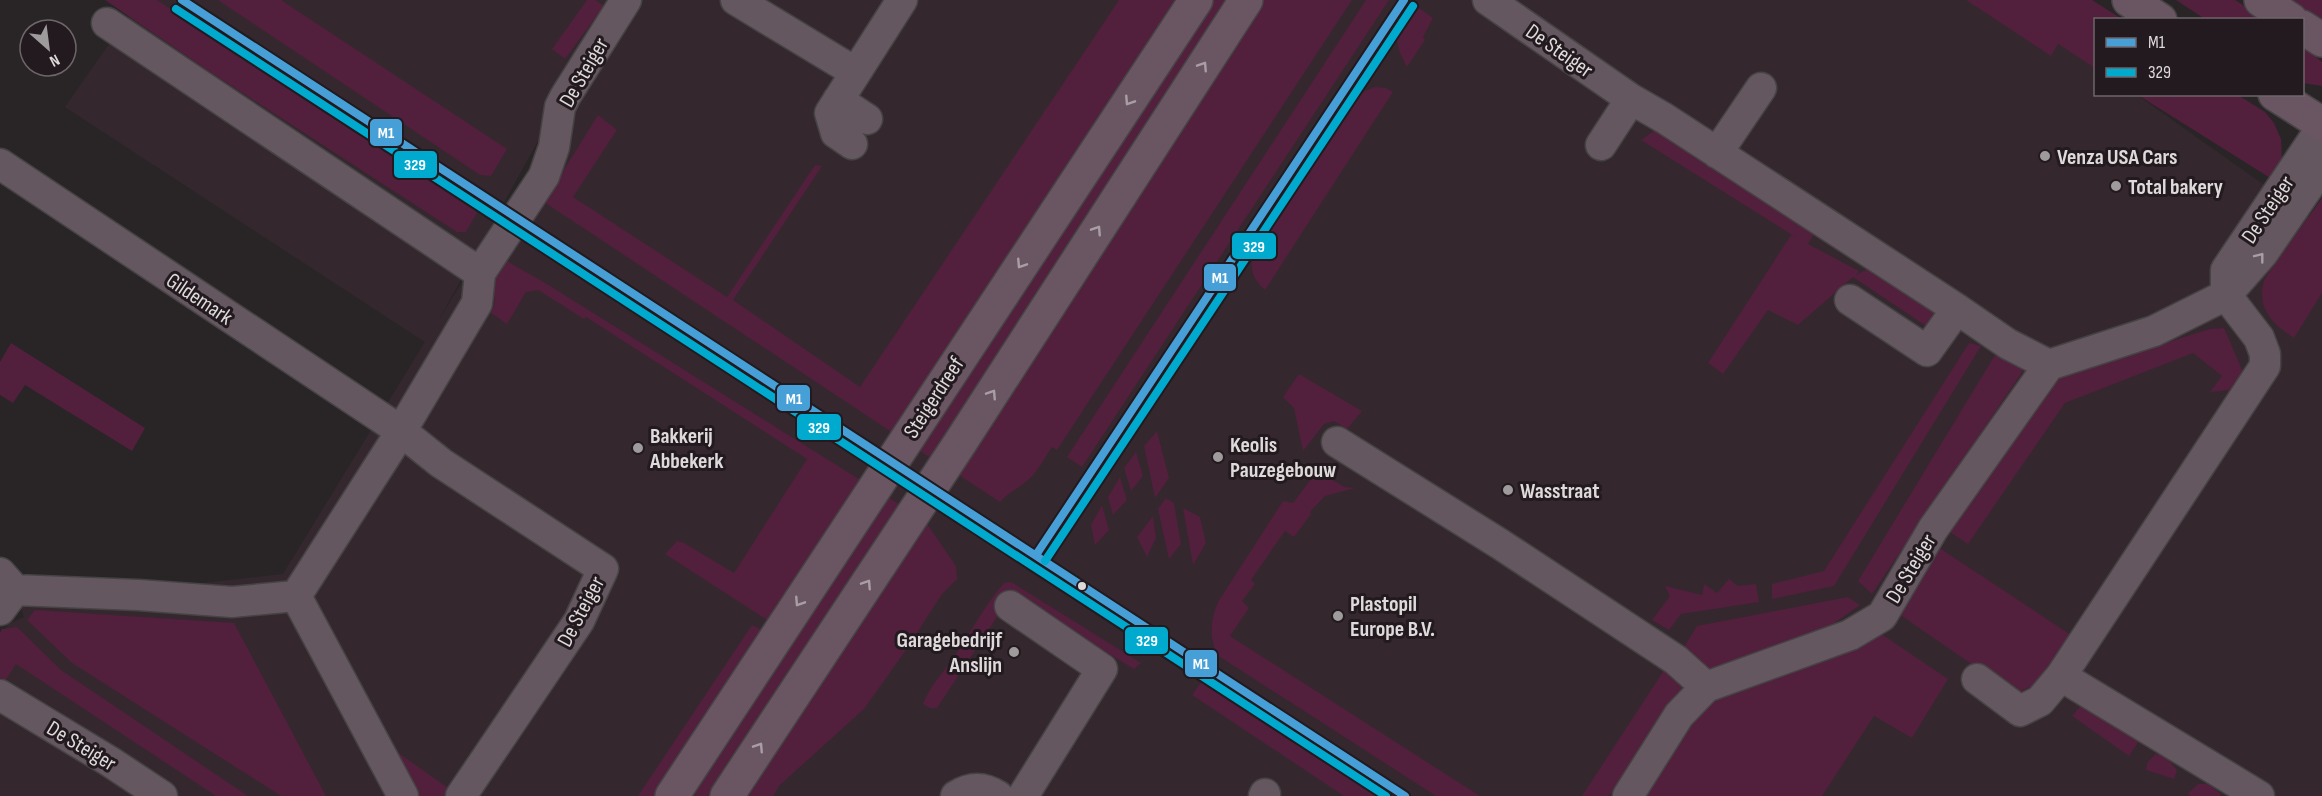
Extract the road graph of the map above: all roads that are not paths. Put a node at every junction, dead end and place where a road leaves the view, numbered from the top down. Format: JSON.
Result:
{"nodes":[{"id":1,"x":626,"y":0,"type":"edge"},
{"id":2,"x":736,"y":0,"type":"edge"},
{"id":3,"x":902,"y":0,"type":"edge"},
{"id":4,"x":1196,"y":0,"type":"edge"},
{"id":5,"x":1246,"y":0,"type":"edge"},
{"id":6,"x":1488,"y":0,"type":"edge"},
{"id":7,"x":2129,"y":0,"type":"edge"},
{"id":8,"x":2261,"y":0,"type":"edge"},
{"id":9,"x":2157,"y":18,"type":"edge"},
{"id":10,"x":2288,"y":18,"type":"edge"},
{"id":11,"x":107,"y":23,"type":"dead end"},
{"id":12,"x":2304,"y":28,"type":"edge"},
{"id":13,"x":2322,"y":40,"type":"edge"},
{"id":14,"x":855,"y":72,"type":"junction"},
{"id":15,"x":1761,"y":88,"type":"dead end"},
{"id":16,"x":2279,"y":96,"type":"edge"},
{"id":17,"x":1631,"y":99,"type":"junction"},
{"id":18,"x":838,"y":100,"type":"junction"},
{"id":19,"x":867,"y":119,"type":"dead end"},
{"id":20,"x":2322,"y":126,"type":"edge"},
{"id":21,"x":852,"y":144,"type":"dead end"},
{"id":22,"x":1601,"y":145,"type":"dead end"},
{"id":23,"x":1717,"y":153,"type":"junction"},
{"id":24,"x":0,"y":164,"type":"edge"},
{"id":25,"x":2322,"y":167,"type":"edge"},
{"id":26,"x":480,"y":273,"type":"junction"},
{"id":27,"x":2226,"y":295,"type":"junction"},
{"id":28,"x":1850,"y":300,"type":"dead end"},
{"id":29,"x":1957,"y":309,"type":"junction"},
{"id":30,"x":2049,"y":365,"type":"junction"},
{"id":31,"x":401,"y":431,"type":"junction"},
{"id":32,"x":1337,"y":442,"type":"dead end"},
{"id":33,"x":5,"y":591,"type":"edge"},
{"id":34,"x":296,"y":596,"type":"junction"},
{"id":35,"x":1010,"y":606,"type":"dead end"},
{"id":36,"x":2061,"y":676,"type":"junction"},
{"id":37,"x":1977,"y":679,"type":"dead end"},
{"id":38,"x":1706,"y":687,"type":"junction"},
{"id":39,"x":0,"y":695,"type":"edge"},
{"id":40,"x":162,"y":796,"type":"edge"},
{"id":41,"x":403,"y":796,"type":"edge"},
{"id":42,"x":461,"y":796,"type":"edge"},
{"id":43,"x":672,"y":796,"type":"edge"},
{"id":44,"x":727,"y":796,"type":"edge"},
{"id":45,"x":957,"y":796,"type":"edge"},
{"id":46,"x":998,"y":796,"type":"edge"},
{"id":47,"x":1023,"y":796,"type":"edge"},
{"id":48,"x":1628,"y":796,"type":"edge"},
{"id":49,"x":2259,"y":796,"type":"edge"}],
"edges":[{"from":1,"to":26,"type":"street","name":"De Steiger"},
{"from":2,"to":14,"type":"street"},
{"from":3,"to":14,"type":"street"},
{"from":4,"to":43,"type":"main road","name":"Steigerdreef","one_way":true},
{"from":44,"to":5,"type":"main road","one_way":true},
{"from":6,"to":17,"type":"street","name":"De Steiger"},
{"from":7,"to":9,"type":"main road"},
{"from":8,"to":10,"type":"main road"},
{"from":11,"to":26,"type":"street"},
{"from":12,"to":13,"type":"main road"},
{"from":14,"to":18,"type":"street"},
{"from":15,"to":23,"type":"street"},
{"from":16,"to":20,"type":"main road"},
{"from":17,"to":22,"type":"street"},
{"from":17,"to":23,"type":"street","name":"De Steiger"},
{"from":18,"to":19,"type":"street"},
{"from":18,"to":21,"type":"street"},
{"from":20,"to":27,"type":"street","name":"De Steiger"},
{"from":23,"to":29,"type":"street","name":"De Steiger"},
{"from":24,"to":31,"type":"street","name":"Gildemark"},
{"from":27,"to":25,"type":"street","name":"De Steiger","one_way":true},
{"from":26,"to":31,"type":"street","name":"De Steiger"},
{"from":27,"to":30,"type":"street","name":"De Steiger"},
{"from":27,"to":36,"type":"street"},
{"from":28,"to":29,"type":"street"},
{"from":29,"to":30,"type":"street","name":"De Steiger"},
{"from":30,"to":38,"type":"street","name":"De Steiger"},
{"from":31,"to":34,"type":"street","name":"De Steiger"},
{"from":31,"to":42,"type":"street","name":"De Steiger"},
{"from":32,"to":38,"type":"street"},
{"from":33,"to":34,"type":"street"},
{"from":34,"to":41,"type":"street"},
{"from":35,"to":47,"type":"street"},
{"from":36,"to":37,"type":"street"},
{"from":36,"to":49,"type":"street"},
{"from":38,"to":48,"type":"street","name":"De Steiger"},
{"from":39,"to":40,"type":"street","name":"De Steiger"},
{"from":45,"to":46,"type":"street"}]}
